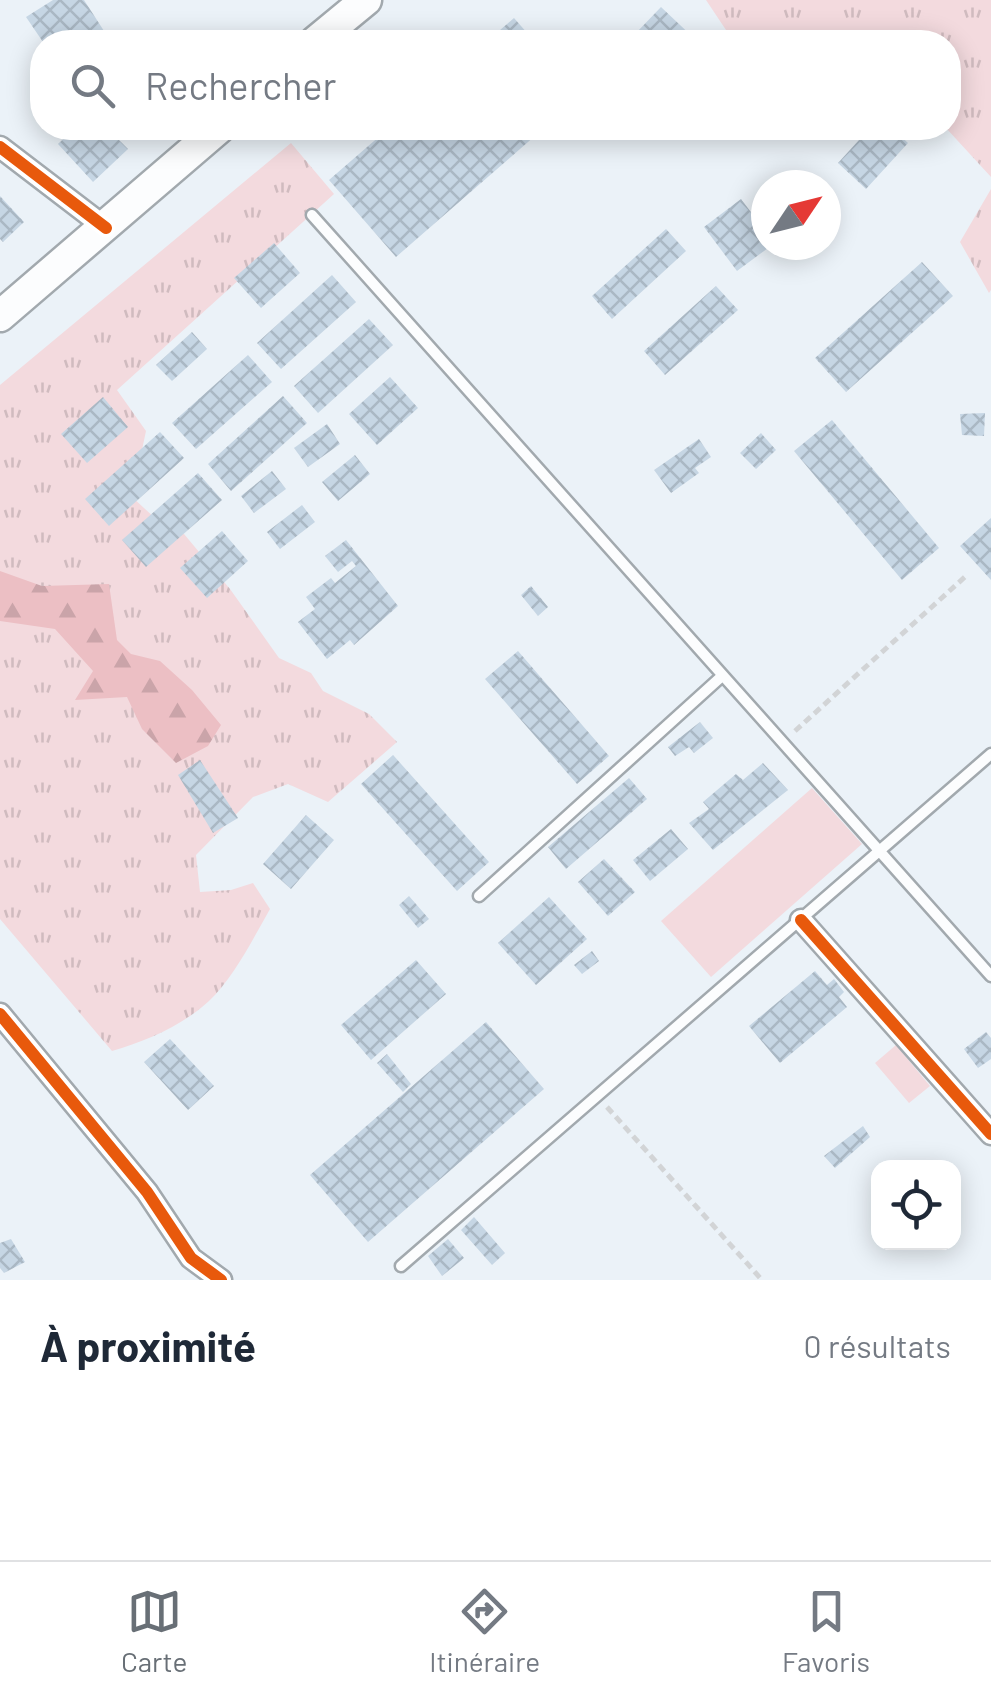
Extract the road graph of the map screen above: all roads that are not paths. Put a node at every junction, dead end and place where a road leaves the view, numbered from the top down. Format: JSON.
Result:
{"nodes":[{"id":1,"x":366,"y":0,"type":"edge"},
{"id":2,"x":330,"y":30,"type":"edge"},
{"id":3,"x":205,"y":140,"type":"edge"},
{"id":4,"x":0,"y":147,"type":"edge"},
{"id":5,"x":312,"y":215,"type":"dead end"},
{"id":6,"x":106,"y":228,"type":"junction"},
{"id":7,"x":0,"y":316,"type":"edge"},
{"id":8,"x":722,"y":676,"type":"junction"},
{"id":9,"x":991,"y":754,"type":"edge"},
{"id":10,"x":878,"y":852,"type":"junction"},
{"id":11,"x":480,"y":896,"type":"dead end"},
{"id":12,"x":801,"y":920,"type":"junction"},
{"id":13,"x":991,"y":976,"type":"edge"},
{"id":14,"x":0,"y":1014,"type":"edge"},
{"id":15,"x":991,"y":1134,"type":"edge"},
{"id":16,"x":401,"y":1266,"type":"dead end"},
{"id":17,"x":220,"y":1280,"type":"edge"}],
"edges":[{"from":1,"to":2,"type":"main road"},
{"from":3,"to":6,"type":"main road"},
{"from":4,"to":6,"type":"street"},
{"from":5,"to":8,"type":"lane"},
{"from":6,"to":7,"type":"main road"},
{"from":8,"to":10,"type":"lane"},
{"from":8,"to":11,"type":"lane"},
{"from":9,"to":10,"type":"lane"},
{"from":10,"to":12,"type":"lane"},
{"from":10,"to":13,"type":"lane"},
{"from":12,"to":15,"type":"street"},
{"from":12,"to":16,"type":"lane"},
{"from":14,"to":17,"type":"street"}]}
